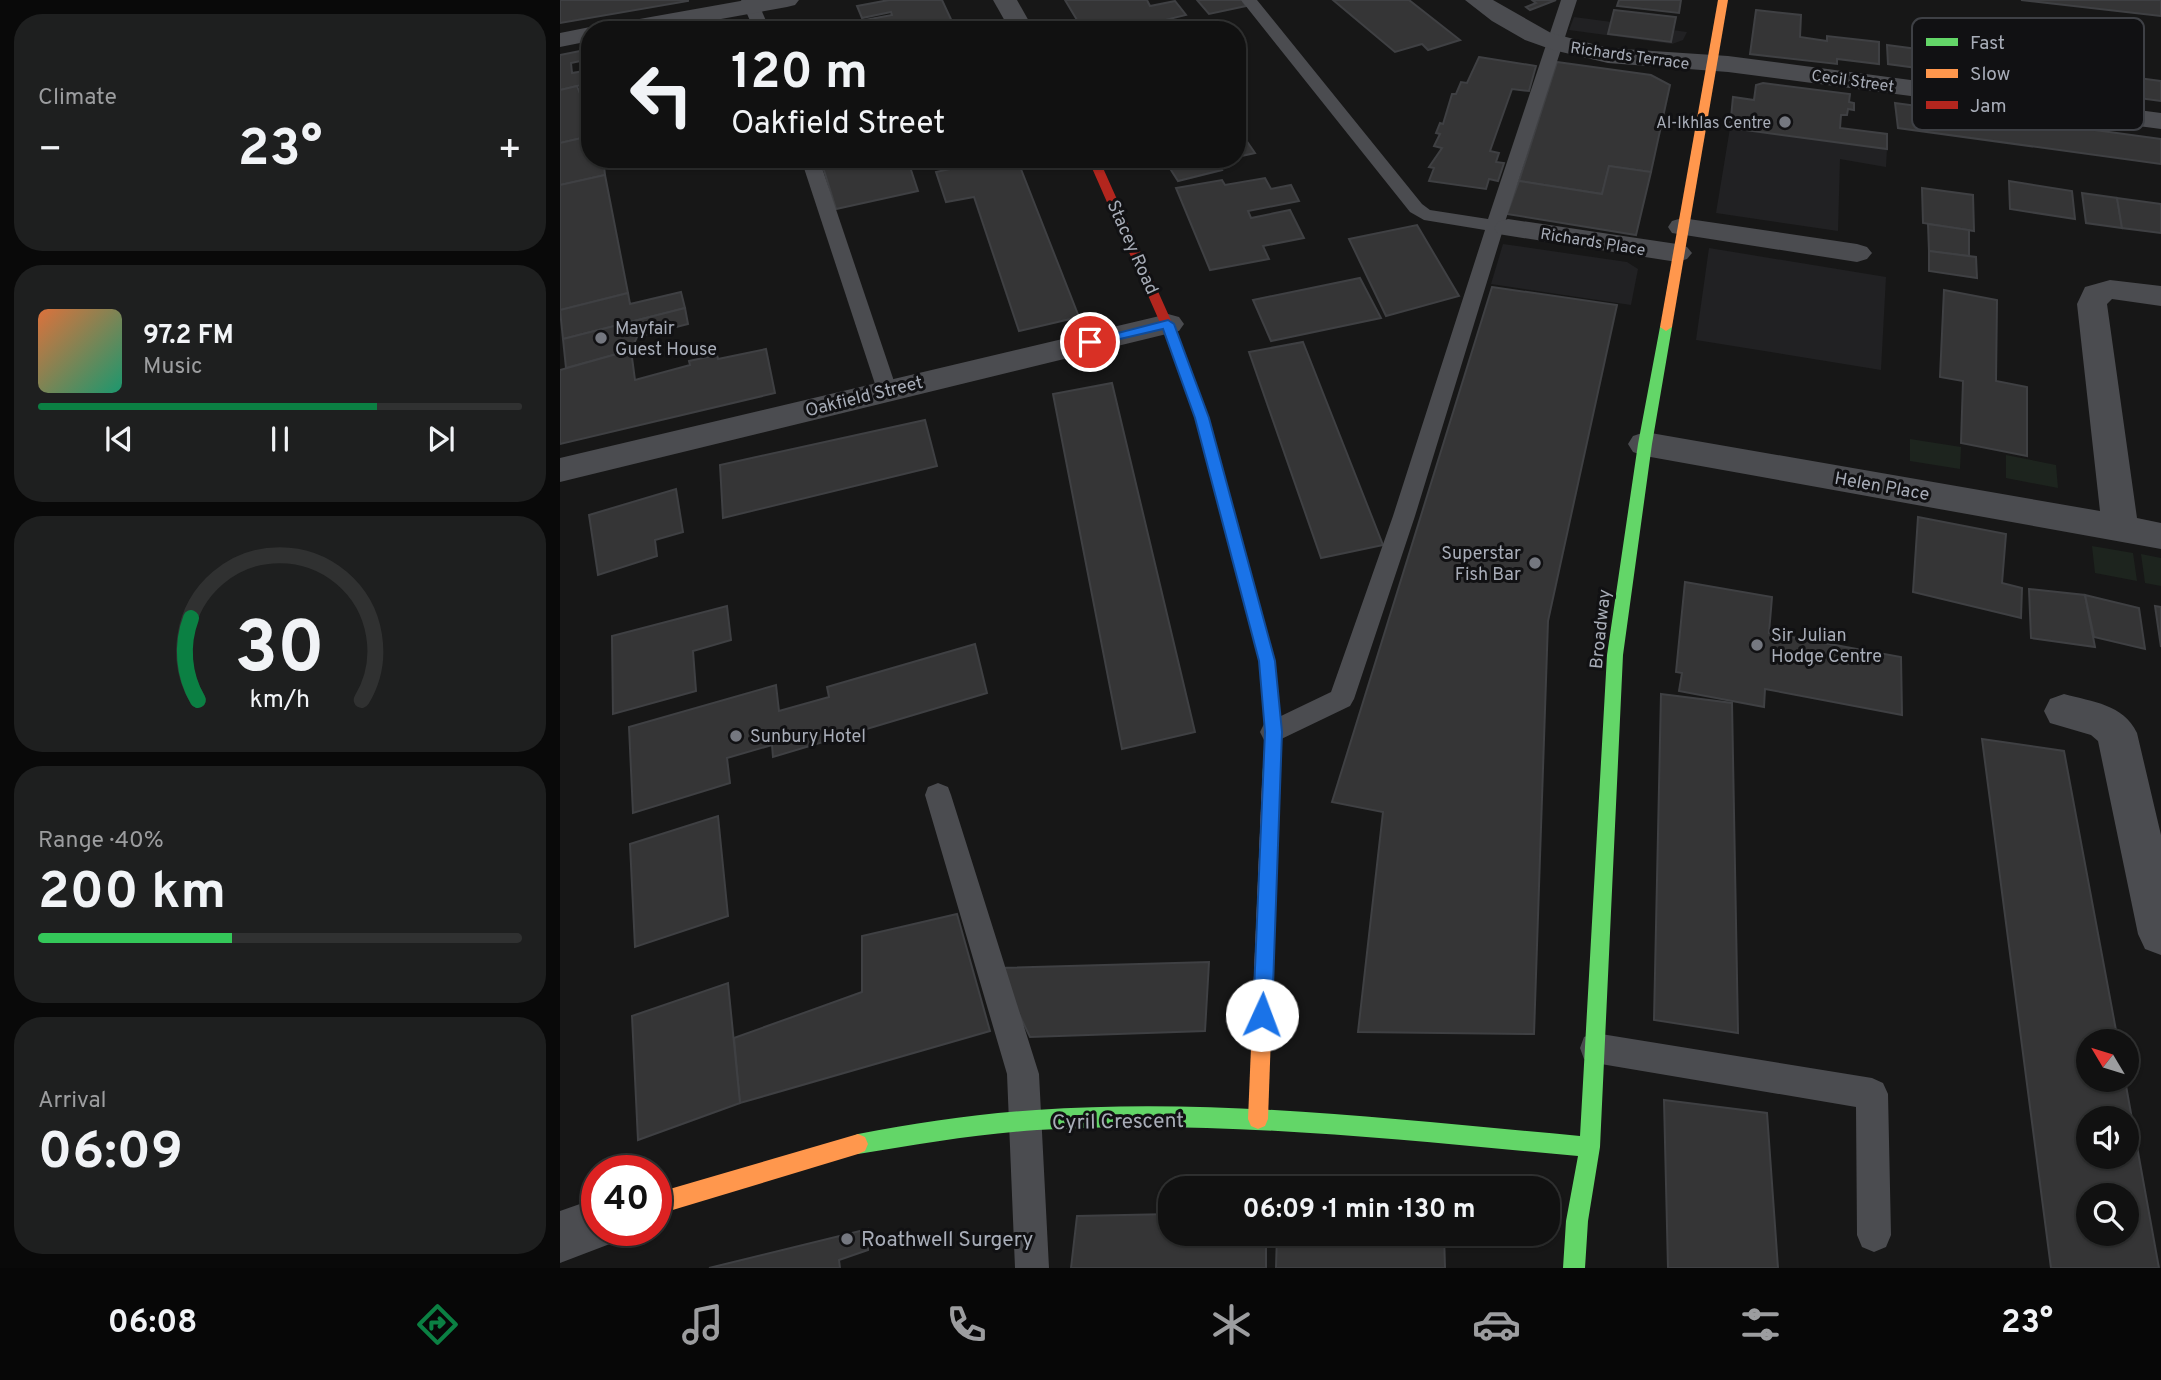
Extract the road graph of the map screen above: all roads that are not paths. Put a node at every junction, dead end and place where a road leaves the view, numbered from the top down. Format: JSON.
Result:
{"nodes":[{"id":1,"x":788,"y":0,"type":"edge"},
{"id":2,"x":1005,"y":0,"type":"edge"},
{"id":3,"x":1249,"y":0,"type":"edge"},
{"id":4,"x":1477,"y":0,"type":"edge"},
{"id":5,"x":1569,"y":0,"type":"edge"},
{"id":6,"x":1723,"y":0,"type":"edge"},
{"id":7,"x":751,"y":3,"type":"edge"},
{"id":8,"x":662,"y":21,"type":"edge"},
{"id":9,"x":758,"y":21,"type":"edge"},
{"id":10,"x":1017,"y":21,"type":"edge"},
{"id":11,"x":581,"y":36,"type":"edge"},
{"id":12,"x":560,"y":40,"type":"edge"},
{"id":13,"x":1555,"y":43,"type":"junction"},
{"id":14,"x":1711,"y":64,"type":"junction"},
{"id":15,"x":1912,"y":89,"type":"edge"},
{"id":16,"x":813,"y":168,"type":"edge"},
{"id":17,"x":1097,"y":168,"type":"edge"},
{"id":18,"x":1501,"y":227,"type":"junction"},
{"id":19,"x":1680,"y":240,"type":"junction"},
{"id":20,"x":1857,"y":253,"type":"dead end"},
{"id":21,"x":2161,"y":296,"type":"edge"},
{"id":22,"x":1168,"y":324,"type":"junction"},
{"id":23,"x":887,"y":390,"type":"junction"},
{"id":24,"x":1645,"y":444,"type":"junction"},
{"id":25,"x":560,"y":470,"type":"edge"},
{"id":26,"x":2120,"y":528,"type":"junction"},
{"id":27,"x":2161,"y":536,"type":"edge"},
{"id":28,"x":2064,"y":711,"type":"dead end"},
{"id":29,"x":1273,"y":732,"type":"junction"},
{"id":30,"x":938,"y":795,"type":"dead end"},
{"id":31,"x":2161,"y":934,"type":"edge"},
{"id":32,"x":1595,"y":1048,"type":"junction"},
{"id":33,"x":1258,"y":1119,"type":"junction"},
{"id":34,"x":1025,"y":1123,"type":"junction"},
{"id":35,"x":1590,"y":1147,"type":"junction"},
{"id":36,"x":672,"y":1200,"type":"edge"},
{"id":37,"x":581,"y":1230,"type":"edge"},
{"id":38,"x":1874,"y":1235,"type":"dead end"},
{"id":39,"x":560,"y":1237,"type":"edge"},
{"id":40,"x":1032,"y":1268,"type":"edge"},
{"id":41,"x":1574,"y":1268,"type":"edge"}],
"edges":[{"from":1,"to":7,"type":"street"},
{"from":2,"to":10,"type":"street"},
{"from":3,"to":18,"type":"lane"},
{"from":4,"to":13,"type":"street","name":"Richards Terrace"},
{"from":5,"to":13,"type":"lane"},
{"from":6,"to":14,"type":"street","name":"Broadway"},
{"from":7,"to":8,"type":"street"},
{"from":7,"to":9,"type":"lane"},
{"from":11,"to":12,"type":"street"},
{"from":13,"to":14,"type":"street","name":"Richards Terrace"},
{"from":13,"to":18,"type":"lane"},
{"from":14,"to":15,"type":"street","name":"Cecil Street"},
{"from":14,"to":19,"type":"street","name":"Broadway"},
{"from":16,"to":23,"type":"lane"},
{"from":17,"to":22,"type":"street","name":"Stacey Road"},
{"from":18,"to":19,"type":"street","name":"Richards Place"},
{"from":18,"to":29,"type":"lane"},
{"from":19,"to":20,"type":"street"},
{"from":19,"to":24,"type":"street","name":"Broadway"},
{"from":21,"to":26,"type":"street"},
{"from":22,"to":23,"type":"street","name":"Oakfield Street"},
{"from":22,"to":29,"type":"street","name":"Stacey Road"},
{"from":23,"to":25,"type":"street","name":"Oakfield Street"},
{"from":24,"to":26,"type":"street","name":"Helen Place"},
{"from":24,"to":32,"type":"street","name":"Broadway"},
{"from":26,"to":27,"type":"street","name":"Helen Place"},
{"from":28,"to":31,"type":"street"},
{"from":29,"to":33,"type":"street","name":"Stacey Road"},
{"from":30,"to":34,"type":"lane"},
{"from":32,"to":35,"type":"street","name":"Broadway"},
{"from":32,"to":38,"type":"lane"},
{"from":33,"to":34,"type":"street","name":"Cyril Crescent"},
{"from":33,"to":35,"type":"street","name":"Cyril Crescent"},
{"from":34,"to":36,"type":"street","name":"Cyril Crescent"},
{"from":34,"to":40,"type":"lane"},
{"from":35,"to":41,"type":"street","name":"Broadway"},
{"from":37,"to":39,"type":"street"}]}
